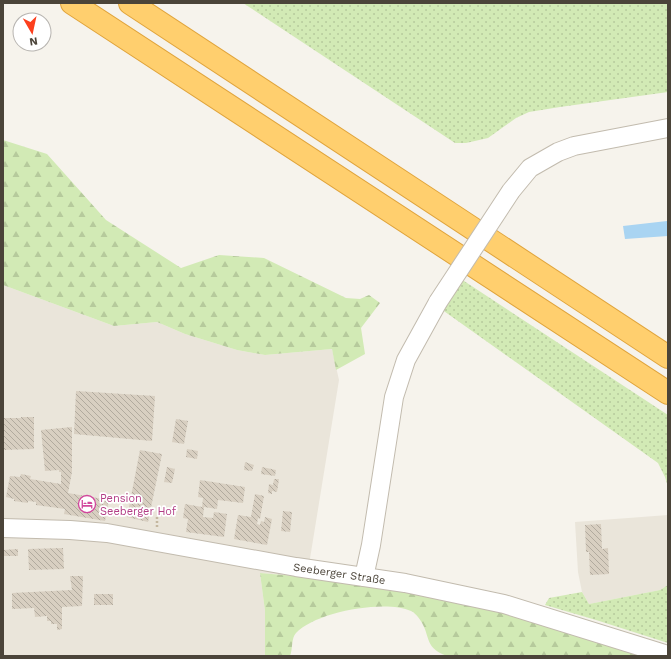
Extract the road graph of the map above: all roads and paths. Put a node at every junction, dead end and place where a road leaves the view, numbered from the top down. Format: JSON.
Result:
{"nodes":[{"id":1,"x":72,"y":3,"type":"edge"},
{"id":2,"x":130,"y":3,"type":"edge"},
{"id":3,"x":668,"y":128,"type":"edge"},
{"id":4,"x":668,"y":357,"type":"edge"},
{"id":5,"x":668,"y":393,"type":"edge"},
{"id":6,"x":157,"y":516,"type":"dead end"},
{"id":7,"x":3,"y":528,"type":"edge"},
{"id":8,"x":156,"y":532,"type":"dead end"},
{"id":9,"x":364,"y":577,"type":"junction"},
{"id":10,"x":668,"y":655,"type":"edge"}],
"edges":[{"from":1,"to":5,"type":"highway"},
{"from":2,"to":4,"type":"highway"},
{"from":3,"to":9,"type":"street","bridge":true},
{"from":6,"to":8,"type":"path"},
{"from":7,"to":9,"type":"street","name":"Seeberger Straße"},
{"from":9,"to":10,"type":"street","name":"Seeberger Straße"}]}
